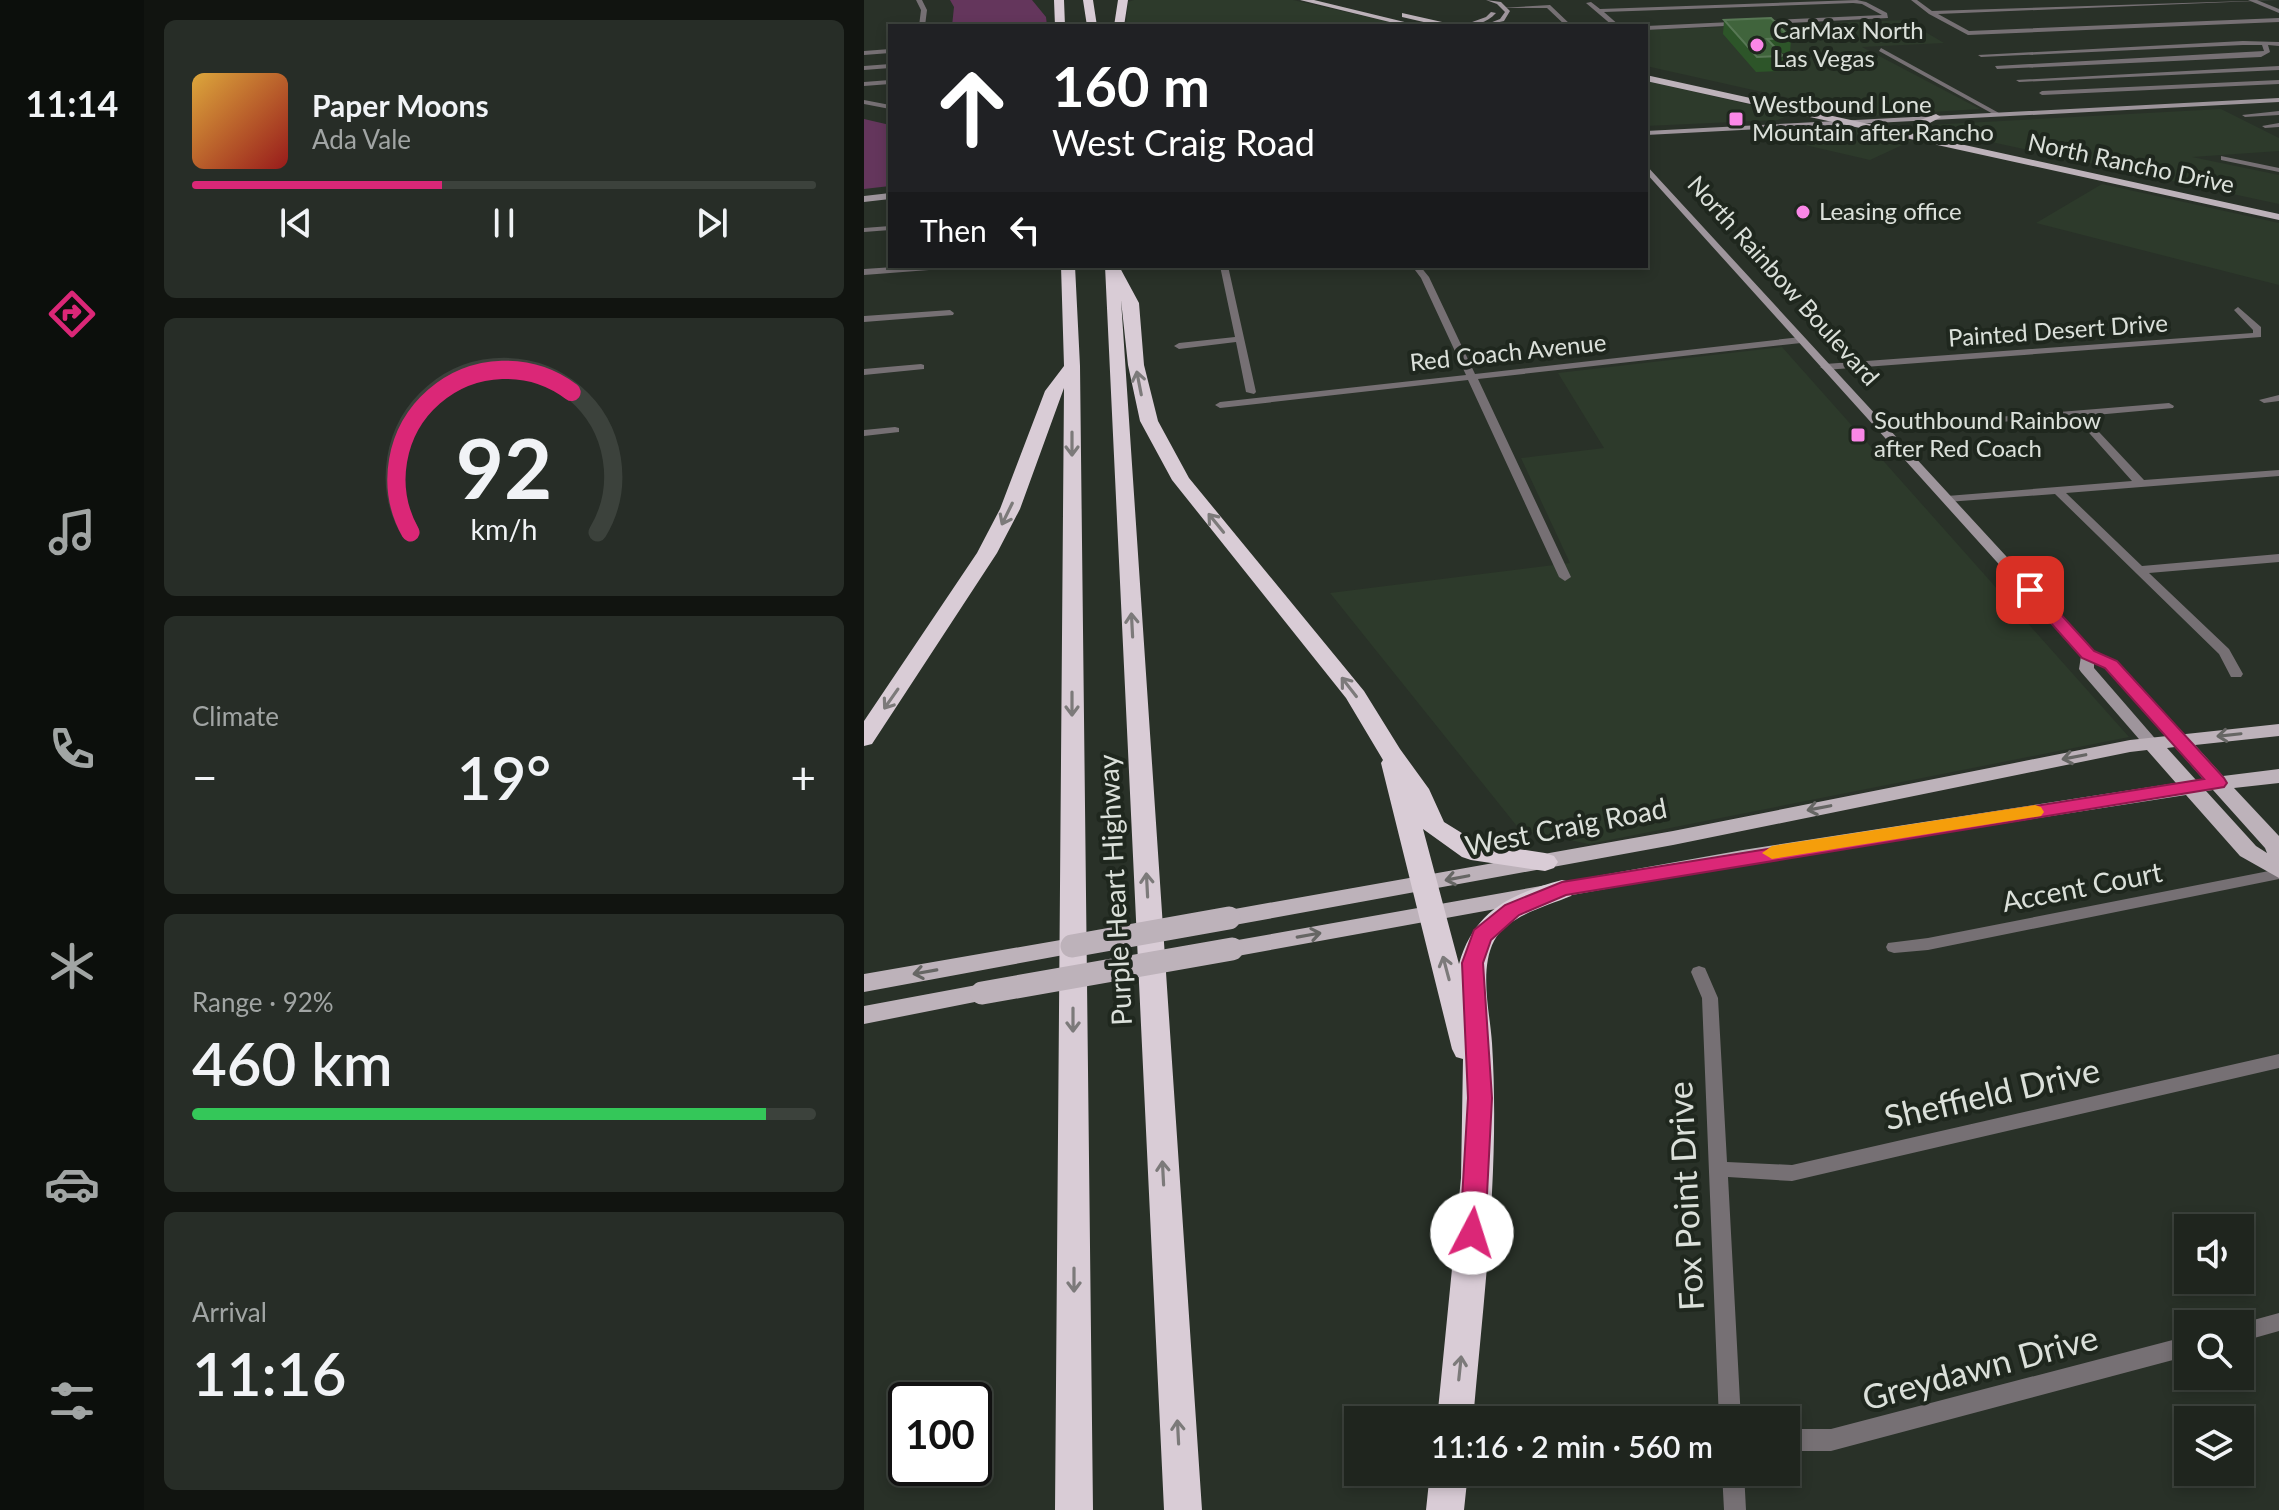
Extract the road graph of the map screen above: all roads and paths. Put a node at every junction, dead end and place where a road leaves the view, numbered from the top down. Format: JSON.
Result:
{"nodes":[{"id":1,"x":919,"y":0,"type":"edge"},
{"id":2,"x":1059,"y":0,"type":"edge"},
{"id":3,"x":1088,"y":0,"type":"edge"},
{"id":4,"x":1123,"y":0,"type":"edge"},
{"id":5,"x":1304,"y":0,"type":"edge"},
{"id":6,"x":1340,"y":0,"type":"edge"},
{"id":7,"x":1489,"y":0,"type":"edge"},
{"id":8,"x":1914,"y":0,"type":"edge"},
{"id":9,"x":2009,"y":0,"type":"edge"},
{"id":10,"x":2087,"y":0,"type":"edge"},
{"id":11,"x":2252,"y":0,"type":"edge"},
{"id":12,"x":2279,"y":0,"type":"edge"},
{"id":13,"x":1858,"y":1,"type":"edge"},
{"id":14,"x":2186,"y":2,"type":"edge"},
{"id":15,"x":1589,"y":3,"type":"dead end"},
{"id":16,"x":2097,"y":7,"type":"junction"},
{"id":17,"x":1505,"y":9,"type":"junction"},
{"id":18,"x":2023,"y":10,"type":"junction"},
{"id":19,"x":1598,"y":11,"type":"junction"},
{"id":20,"x":2279,"y":11,"type":"edge"},
{"id":21,"x":1931,"y":13,"type":"junction"},
{"id":22,"x":2279,"y":20,"type":"edge"},
{"id":23,"x":922,"y":24,"type":"edge"},
{"id":24,"x":1060,"y":24,"type":"edge"},
{"id":25,"x":1092,"y":24,"type":"edge"},
{"id":26,"x":1119,"y":24,"type":"edge"},
{"id":27,"x":1408,"y":24,"type":"edge"},
{"id":28,"x":1442,"y":24,"type":"edge"},
{"id":29,"x":1470,"y":24,"type":"edge"},
{"id":30,"x":1489,"y":24,"type":"edge"},
{"id":31,"x":1567,"y":24,"type":"edge"},
{"id":32,"x":1614,"y":24,"type":"edge"},
{"id":33,"x":1648,"y":28,"type":"edge"},
{"id":34,"x":2264,"y":43,"type":"junction"},
{"id":35,"x":2279,"y":44,"type":"edge"},
{"id":36,"x":1881,"y":50,"type":"dead end"},
{"id":37,"x":888,"y":51,"type":"edge"},
{"id":38,"x":864,"y":53,"type":"edge"},
{"id":39,"x":888,"y":66,"type":"edge"},
{"id":40,"x":1997,"y":67,"type":"junction"},
{"id":41,"x":864,"y":68,"type":"edge"},
{"id":42,"x":2279,"y":68,"type":"edge"},
{"id":43,"x":1648,"y":76,"type":"edge"},
{"id":44,"x":1648,"y":76,"type":"edge"},
{"id":45,"x":2019,"y":80,"type":"junction"},
{"id":46,"x":888,"y":82,"type":"edge"},
{"id":47,"x":2279,"y":82,"type":"edge"},
{"id":48,"x":864,"y":84,"type":"edge"},
{"id":49,"x":2042,"y":93,"type":"junction"},
{"id":50,"x":2279,"y":100,"type":"edge"},
{"id":51,"x":864,"y":102,"type":"edge"},
{"id":52,"x":2058,"y":103,"type":"dead end"},
{"id":53,"x":888,"y":107,"type":"edge"},
{"id":54,"x":1794,"y":111,"type":"junction"},
{"id":55,"x":2279,"y":113,"type":"edge"},
{"id":56,"x":1997,"y":114,"type":"junction"},
{"id":57,"x":2245,"y":115,"type":"dead end"},
{"id":58,"x":1936,"y":117,"type":"junction"},
{"id":59,"x":1832,"y":119,"type":"junction"},
{"id":60,"x":1877,"y":120,"type":"junction"},
{"id":61,"x":1782,"y":122,"type":"junction"},
{"id":62,"x":1850,"y":123,"type":"junction"},
{"id":63,"x":2279,"y":125,"type":"edge"},
{"id":64,"x":2265,"y":126,"type":"dead end"},
{"id":65,"x":1648,"y":130,"type":"edge"},
{"id":66,"x":1648,"y":130,"type":"edge"},
{"id":67,"x":1923,"y":130,"type":"junction"},
{"id":68,"x":2224,"y":158,"type":"dead end"},
{"id":69,"x":1648,"y":170,"type":"edge"},
{"id":70,"x":2279,"y":170,"type":"edge"},
{"id":71,"x":888,"y":194,"type":"edge"},
{"id":72,"x":864,"y":196,"type":"edge"},
{"id":73,"x":2279,"y":209,"type":"edge"},
{"id":74,"x":2279,"y":217,"type":"edge"},
{"id":75,"x":888,"y":228,"type":"edge"},
{"id":76,"x":864,"y":230,"type":"edge"},
{"id":77,"x":916,"y":268,"type":"edge"},
{"id":78,"x":1068,"y":268,"type":"edge"},
{"id":79,"x":1224,"y":268,"type":"edge"},
{"id":80,"x":1418,"y":268,"type":"edge"},
{"id":81,"x":1112,"y":269,"type":"edge"},
{"id":82,"x":864,"y":272,"type":"edge"},
{"id":83,"x":2238,"y":310,"type":"dead end"},
{"id":84,"x":950,"y":313,"type":"dead end"},
{"id":85,"x":864,"y":319,"type":"edge"},
{"id":86,"x":1240,"y":339,"type":"junction"},
{"id":87,"x":1801,"y":340,"type":"junction"},
{"id":88,"x":1179,"y":346,"type":"dead end"},
{"id":89,"x":1072,"y":366,"type":"junction"},
{"id":90,"x":921,"y":367,"type":"dead end"},
{"id":91,"x":1825,"y":367,"type":"junction"},
{"id":92,"x":864,"y":372,"type":"edge"},
{"id":93,"x":1471,"y":378,"type":"junction"},
{"id":94,"x":1251,"y":392,"type":"dead end"},
{"id":95,"x":2279,"y":398,"type":"edge"},
{"id":96,"x":2264,"y":400,"type":"dead end"},
{"id":97,"x":1220,"y":405,"type":"dead end"},
{"id":98,"x":2169,"y":406,"type":"dead end"},
{"id":99,"x":2076,"y":413,"type":"junction"},
{"id":100,"x":1964,"y":422,"type":"dead end"},
{"id":101,"x":895,"y":430,"type":"dead end"},
{"id":102,"x":864,"y":433,"type":"edge"},
{"id":103,"x":2279,"y":473,"type":"edge"},
{"id":104,"x":2140,"y":483,"type":"junction"},
{"id":105,"x":2057,"y":490,"type":"junction"},
{"id":106,"x":1947,"y":499,"type":"junction"},
{"id":107,"x":2279,"y":558,"type":"edge"},
{"id":108,"x":2140,"y":570,"type":"junction"},
{"id":109,"x":1565,"y":577,"type":"dead end"},
{"id":110,"x":2088,"y":655,"type":"junction"},
{"id":111,"x":2236,"y":674,"type":"dead end"},
{"id":112,"x":2279,"y":730,"type":"edge"},
{"id":113,"x":864,"y":739,"type":"edge"},
{"id":114,"x":2179,"y":740,"type":"junction"},
{"id":115,"x":2151,"y":743,"type":"junction"},
{"id":116,"x":1390,"y":753,"type":"junction"},
{"id":117,"x":2279,"y":776,"type":"edge"},
{"id":118,"x":2218,"y":783,"type":"junction"},
{"id":119,"x":2190,"y":787,"type":"junction"},
{"id":120,"x":2279,"y":857,"type":"edge"},
{"id":121,"x":1545,"y":862,"type":"junction"},
{"id":122,"x":2279,"y":872,"type":"edge"},
{"id":123,"x":1562,"y":889,"type":"junction"},
{"id":124,"x":1428,"y":898,"type":"junction"},
{"id":125,"x":1894,"y":947,"type":"dead end"},
{"id":126,"x":1699,"y":972,"type":"dead end"},
{"id":127,"x":864,"y":983,"type":"edge"},
{"id":128,"x":864,"y":1015,"type":"edge"},
{"id":129,"x":2279,"y":1061,"type":"edge"},
{"id":130,"x":1480,"y":1098,"type":"junction"},
{"id":131,"x":1718,"y":1169,"type":"junction"},
{"id":132,"x":2279,"y":1322,"type":"edge"},
{"id":133,"x":2254,"y":1329,"type":"edge"},
{"id":134,"x":2174,"y":1350,"type":"edge"},
{"id":135,"x":1456,"y":1406,"type":"edge"},
{"id":136,"x":1729,"y":1406,"type":"edge"},
{"id":137,"x":1800,"y":1440,"type":"edge"},
{"id":138,"x":1448,"y":1486,"type":"edge"},
{"id":139,"x":1734,"y":1486,"type":"edge"},
{"id":140,"x":1074,"y":1510,"type":"edge"},
{"id":141,"x":1183,"y":1510,"type":"edge"},
{"id":142,"x":1445,"y":1510,"type":"edge"},
{"id":143,"x":1735,"y":1510,"type":"edge"}],
"edges":[{"from":1,"to":23,"type":"street"},
{"from":2,"to":24,"type":"highway"},
{"from":3,"to":25,"type":"highway"},
{"from":4,"to":26,"type":"highway"},
{"from":5,"to":27,"type":"main road"},
{"from":6,"to":28,"type":"main road"},
{"from":7,"to":17,"type":"main road"},
{"from":7,"to":29,"type":"main road"},
{"from":8,"to":21,"type":"street"},
{"from":9,"to":18,"type":"street"},
{"from":10,"to":16,"type":"street"},
{"from":11,"to":12,"type":"street"},
{"from":11,"to":14,"type":"street"},
{"from":11,"to":20,"type":"street"},
{"from":13,"to":19,"type":"street"},
{"from":13,"to":33,"type":"street"},
{"from":14,"to":16,"type":"street"},
{"from":15,"to":19,"type":"street"},
{"from":16,"to":18,"type":"street"},
{"from":17,"to":30,"type":"main road"},
{"from":17,"to":31,"type":"street"},
{"from":18,"to":21,"type":"street"},
{"from":19,"to":32,"type":"street"},
{"from":21,"to":22,"type":"street"},
{"from":34,"to":35,"type":"street"},
{"from":34,"to":40,"type":"street"},
{"from":34,"to":40,"type":"street"},
{"from":36,"to":56,"type":"street"},
{"from":37,"to":38,"type":"street"},
{"from":39,"to":41,"type":"street"},
{"from":40,"to":45,"type":"street"},
{"from":42,"to":45,"type":"street"},
{"from":43,"to":60,"type":"main road","name":"North Rancho Drive"},
{"from":44,"to":54,"type":"main road","name":"North Rancho Drive"},
{"from":45,"to":49,"type":"street"},
{"from":46,"to":48,"type":"street"},
{"from":47,"to":49,"type":"street"},
{"from":49,"to":52,"type":"street"},
{"from":50,"to":56,"type":"main road"},
{"from":51,"to":53,"type":"street"},
{"from":54,"to":59,"type":"main road","name":"North Rancho Drive"},
{"from":54,"to":61,"type":"main road"},
{"from":55,"to":57,"type":"street"},
{"from":56,"to":58,"type":"main road"},
{"from":58,"to":60,"type":"main road"},
{"from":58,"to":67,"type":"main road"},
{"from":59,"to":60,"type":"main road"},
{"from":59,"to":61,"type":"main road"},
{"from":59,"to":62,"type":"main road","name":"North Rancho Drive"},
{"from":60,"to":62,"type":"main road"},
{"from":60,"to":67,"type":"main road","name":"North Rancho Drive"},
{"from":61,"to":65,"type":"main road"},
{"from":62,"to":66,"type":"main road"},
{"from":62,"to":74,"type":"main road","name":"North Rancho Drive"},
{"from":63,"to":64,"type":"street"},
{"from":67,"to":73,"type":"main road","name":"North Rancho Drive"},
{"from":68,"to":70,"type":"street"},
{"from":69,"to":87,"type":"main road","name":"North Rainbow Boulevard"},
{"from":71,"to":72,"type":"main road"},
{"from":75,"to":76,"type":"street"},
{"from":77,"to":82,"type":"street"},
{"from":78,"to":89,"type":"highway","name":"Purple Heart Highway"},
{"from":79,"to":86,"type":"street"},
{"from":80,"to":93,"type":"street"},
{"from":116,"to":81,"type":"highway","one_way":true},
{"from":141,"to":81,"type":"highway","name":"Purple Heart Highway","one_way":true},
{"from":83,"to":91,"type":"street","name":"Painted Desert Drive"},
{"from":84,"to":85,"type":"street"},
{"from":86,"to":88,"type":"street"},
{"from":86,"to":94,"type":"street"},
{"from":87,"to":91,"type":"main road","name":"North Rainbow Boulevard"},
{"from":87,"to":93,"type":"street","name":"Red Coach Avenue"},
{"from":89,"to":113,"type":"highway","one_way":true},
{"from":89,"to":140,"type":"highway","name":"Purple Heart Highway","one_way":true},
{"from":90,"to":92,"type":"street"},
{"from":91,"to":106,"type":"main road","name":"North Rainbow Boulevard"},
{"from":93,"to":97,"type":"street","name":"Red Coach Avenue"},
{"from":93,"to":109,"type":"street"},
{"from":95,"to":96,"type":"street"},
{"from":98,"to":99,"type":"street"},
{"from":99,"to":100,"type":"street"},
{"from":99,"to":104,"type":"street"},
{"from":101,"to":102,"type":"street"},
{"from":103,"to":104,"type":"street"},
{"from":104,"to":105,"type":"street"},
{"from":105,"to":106,"type":"street"},
{"from":105,"to":108,"type":"street"},
{"from":106,"to":110,"type":"main road","name":"North Rainbow Boulevard"},
{"from":107,"to":108,"type":"street"},
{"from":108,"to":111,"type":"street"},
{"from":110,"to":114,"type":"main road","name":"North Rainbow Boulevard"},
{"from":110,"to":115,"type":"main road","name":"North Rainbow Boulevard"},
{"from":112,"to":114,"type":"main road","name":"West Craig Road","one_way":true},
{"from":114,"to":115,"type":"main road","name":"West Craig Road"},
{"from":114,"to":118,"type":"main road","name":"North Rainbow Boulevard"},
{"from":115,"to":119,"type":"main road","name":"North Rainbow Boulevard"},
{"from":115,"to":121,"type":"main road","name":"West Craig Road","one_way":true},
{"from":116,"to":121,"type":"highway"},
{"from":116,"to":124,"type":"highway"},
{"from":117,"to":118,"type":"main road","name":"West Craig Road"},
{"from":118,"to":119,"type":"main road","name":"West Craig Road"},
{"from":118,"to":120,"type":"main road","name":"North Rainbow Boulevard"},
{"from":119,"to":122,"type":"main road","name":"North Rainbow Boulevard"},
{"from":119,"to":123,"type":"main road","name":"West Craig Road"},
{"from":121,"to":124,"type":"main road","name":"West Craig Road","one_way":true},
{"from":122,"to":125,"type":"street","name":"Accent Court"},
{"from":123,"to":124,"type":"main road","name":"West Craig Road"},
{"from":123,"to":130,"type":"highway"},
{"from":124,"to":127,"type":"main road","name":"West Craig Road","one_way":true,"bridge":true},
{"from":128,"to":124,"type":"main road","name":"West Craig Road","one_way":true,"bridge":true},
{"from":130,"to":124,"type":"highway","one_way":true},
{"from":126,"to":131,"type":"street","name":"Fox Point Drive"},
{"from":129,"to":131,"type":"street","name":"Sheffield Drive"},
{"from":135,"to":130,"type":"highway","one_way":true},
{"from":131,"to":136,"type":"street","name":"Fox Point Drive"},
{"from":132,"to":133,"type":"street"},
{"from":134,"to":137,"type":"street","name":"Greydawn Drive"},
{"from":138,"to":142,"type":"highway"},
{"from":139,"to":143,"type":"street"}]}
